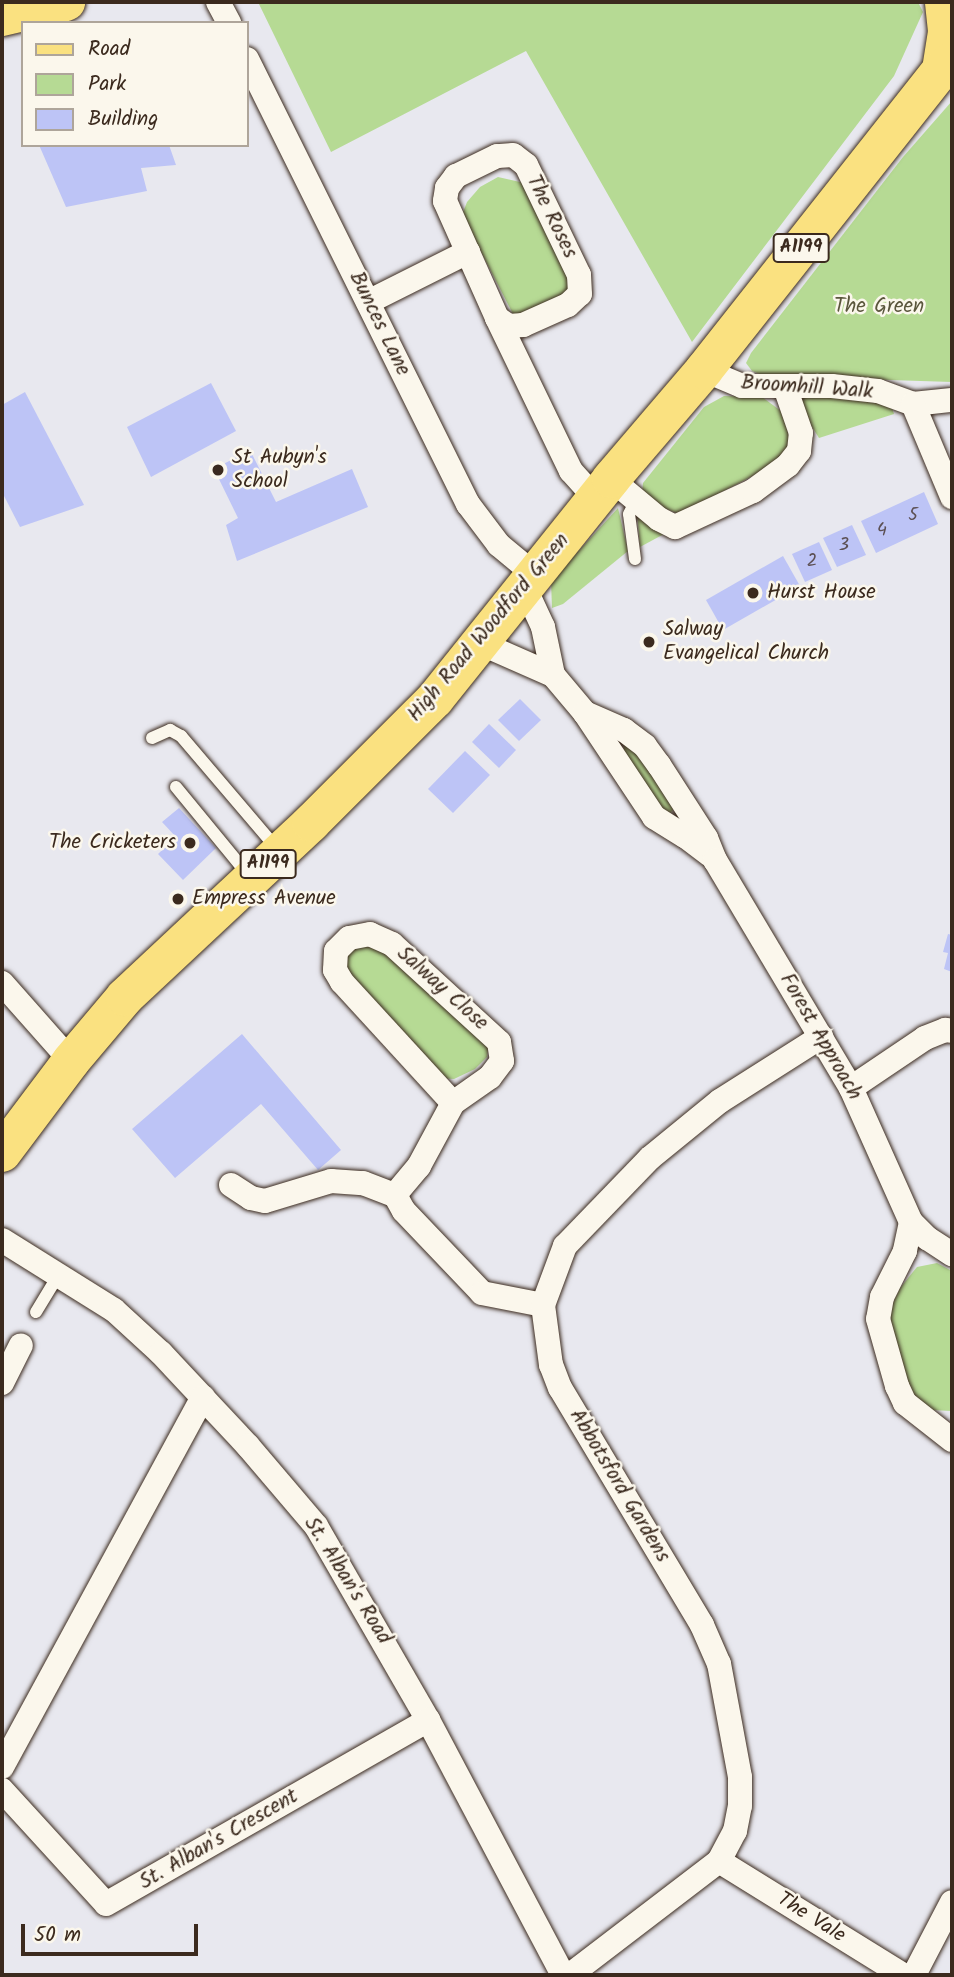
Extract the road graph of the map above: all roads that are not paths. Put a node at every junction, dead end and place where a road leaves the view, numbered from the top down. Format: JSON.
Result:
{"nodes":[{"id":1,"x":66,"y":2,"type":"edge"},
{"id":2,"x":218,"y":2,"type":"edge"},
{"id":3,"x":944,"y":2,"type":"edge"},
{"id":4,"x":2,"y":17,"type":"edge"},
{"id":5,"x":228,"y":21,"type":"edge"},
{"id":6,"x":248,"y":61,"type":"edge"},
{"id":7,"x":946,"y":65,"type":"edge"},
{"id":8,"x":468,"y":252,"type":"junction"},
{"id":9,"x":368,"y":302,"type":"junction"},
{"id":10,"x":497,"y":318,"type":"junction"},
{"id":11,"x":704,"y":370,"type":"junction"},
{"id":12,"x":785,"y":387,"type":"junction"},
{"id":13,"x":952,"y":400,"type":"edge"},
{"id":14,"x":913,"y":404,"type":"junction"},
{"id":15,"x":614,"y":493,"type":"junction"},
{"id":16,"x":952,"y":497,"type":"edge"},
{"id":17,"x":635,"y":559,"type":"dead end"},
{"id":18,"x":529,"y":580,"type":"junction"},
{"id":19,"x":480,"y":643,"type":"junction"},
{"id":20,"x":553,"y":675,"type":"junction"},
{"id":21,"x":585,"y":713,"type":"junction"},
{"id":22,"x":152,"y":738,"type":"dead end"},
{"id":23,"x":176,"y":787,"type":"dead end"},
{"id":24,"x":281,"y":852,"type":"junction"},
{"id":25,"x":716,"y":860,"type":"junction"},
{"id":26,"x":252,"y":878,"type":"junction"},
{"id":27,"x":2,"y":983,"type":"edge"},
{"id":28,"x":952,"y":1031,"type":"edge"},
{"id":29,"x":821,"y":1037,"type":"junction"},
{"id":30,"x":71,"y":1061,"type":"junction"},
{"id":31,"x":851,"y":1088,"type":"junction"},
{"id":32,"x":453,"y":1103,"type":"junction"},
{"id":33,"x":2,"y":1153,"type":"edge"},
{"id":34,"x":231,"y":1185,"type":"dead end"},
{"id":35,"x":395,"y":1195,"type":"junction"},
{"id":36,"x":911,"y":1222,"type":"junction"},
{"id":37,"x":2,"y":1240,"type":"edge"},
{"id":38,"x":952,"y":1254,"type":"edge"},
{"id":39,"x":59,"y":1274,"type":"junction"},
{"id":40,"x":543,"y":1305,"type":"junction"},
{"id":41,"x":36,"y":1312,"type":"dead end"},
{"id":42,"x":21,"y":1345,"type":"dead end"},
{"id":43,"x":2,"y":1382,"type":"edge"},
{"id":44,"x":203,"y":1397,"type":"junction"},
{"id":45,"x":952,"y":1440,"type":"edge"},
{"id":46,"x":428,"y":1720,"type":"junction"},
{"id":47,"x":2,"y":1767,"type":"edge"},
{"id":48,"x":2,"y":1790,"type":"edge"},
{"id":49,"x":719,"y":1861,"type":"junction"},
{"id":50,"x":952,"y":1902,"type":"edge"},
{"id":51,"x":564,"y":1975,"type":"edge"},
{"id":52,"x":570,"y":1975,"type":"edge"},
{"id":53,"x":903,"y":1975,"type":"edge"},
{"id":54,"x":914,"y":1975,"type":"edge"}],
"edges":[{"from":1,"to":4,"type":"main road"},
{"from":2,"to":5,"type":"street"},
{"from":3,"to":7,"type":"main road","name":"High Road Woodford Green","number":"A1199"},
{"from":6,"to":9,"type":"street","name":"Bunces Lane"},
{"from":7,"to":11,"type":"main road","name":"High Road Woodford Green","number":"A1199"},
{"from":8,"to":9,"type":"street"},
{"from":8,"to":10,"type":"street","name":"The Roses"},
{"from":8,"to":10,"type":"street","name":"The Roses"},
{"from":9,"to":18,"type":"street","name":"Bunces Lane"},
{"from":10,"to":15,"type":"street","name":"The Roses"},
{"from":11,"to":12,"type":"street","name":"Broomhill Walk"},
{"from":11,"to":15,"type":"main road","name":"High Road Woodford Green","number":"A1199"},
{"from":12,"to":14,"type":"street","name":"Broomhill Walk"},
{"from":12,"to":15,"type":"street","name":"The Roses"},
{"from":13,"to":14,"type":"street","name":"Broomhill Walk"},
{"from":14,"to":16,"type":"street"},
{"from":15,"to":17,"type":"lane"},
{"from":15,"to":18,"type":"main road","name":"High Road Woodford Green","number":"A1199"},
{"from":18,"to":19,"type":"main road","name":"High Road Woodford Green","number":"A1199"},
{"from":18,"to":20,"type":"street","name":"Forest Approach"},
{"from":19,"to":20,"type":"street","name":"Forest Approach"},
{"from":19,"to":24,"type":"main road","name":"High Road Woodford Green","number":"A1199"},
{"from":20,"to":21,"type":"street","name":"Forest Approach"},
{"from":21,"to":25,"type":"street","name":"Forest Approach"},
{"from":21,"to":25,"type":"street","name":"Forest Approach"},
{"from":22,"to":24,"type":"lane"},
{"from":23,"to":26,"type":"lane"},
{"from":24,"to":26,"type":"main road","name":"High Road Woodford Green","number":"A1199"},
{"from":25,"to":29,"type":"street","name":"Forest Approach"},
{"from":26,"to":30,"type":"main road","name":"High Road Woodford Green","number":"A1199"},
{"from":27,"to":30,"type":"street"},
{"from":28,"to":31,"type":"street"},
{"from":29,"to":31,"type":"street","name":"Forest Approach"},
{"from":29,"to":40,"type":"street","name":"Abbotsford Gardens"},
{"from":30,"to":33,"type":"main road","name":"High Road Woodford Green","number":"A1199"},
{"from":31,"to":36,"type":"street","name":"Forest Approach"},
{"from":32,"to":32,"type":"street","name":"Salway Close"},
{"from":32,"to":35,"type":"street","name":"Salway Close"},
{"from":34,"to":35,"type":"street"},
{"from":35,"to":40,"type":"street"},
{"from":36,"to":38,"type":"street","name":"Forest Approach"},
{"from":36,"to":45,"type":"street"},
{"from":37,"to":39,"type":"street","name":"St. Alban's Road"},
{"from":39,"to":41,"type":"lane"},
{"from":39,"to":44,"type":"street","name":"St. Alban's Road"},
{"from":40,"to":49,"type":"street","name":"Abbotsford Gardens"},
{"from":42,"to":43,"type":"street"},
{"from":44,"to":46,"type":"street","name":"St. Alban's Road"},
{"from":44,"to":47,"type":"street"},
{"from":46,"to":48,"type":"street","name":"St. Alban's Crescent"},
{"from":46,"to":51,"type":"street","name":"St. Alban's Road"},
{"from":49,"to":52,"type":"street","name":"Abbotsford Gardens"},
{"from":49,"to":53,"type":"street","name":"The Vale"},
{"from":50,"to":54,"type":"street"}]}
